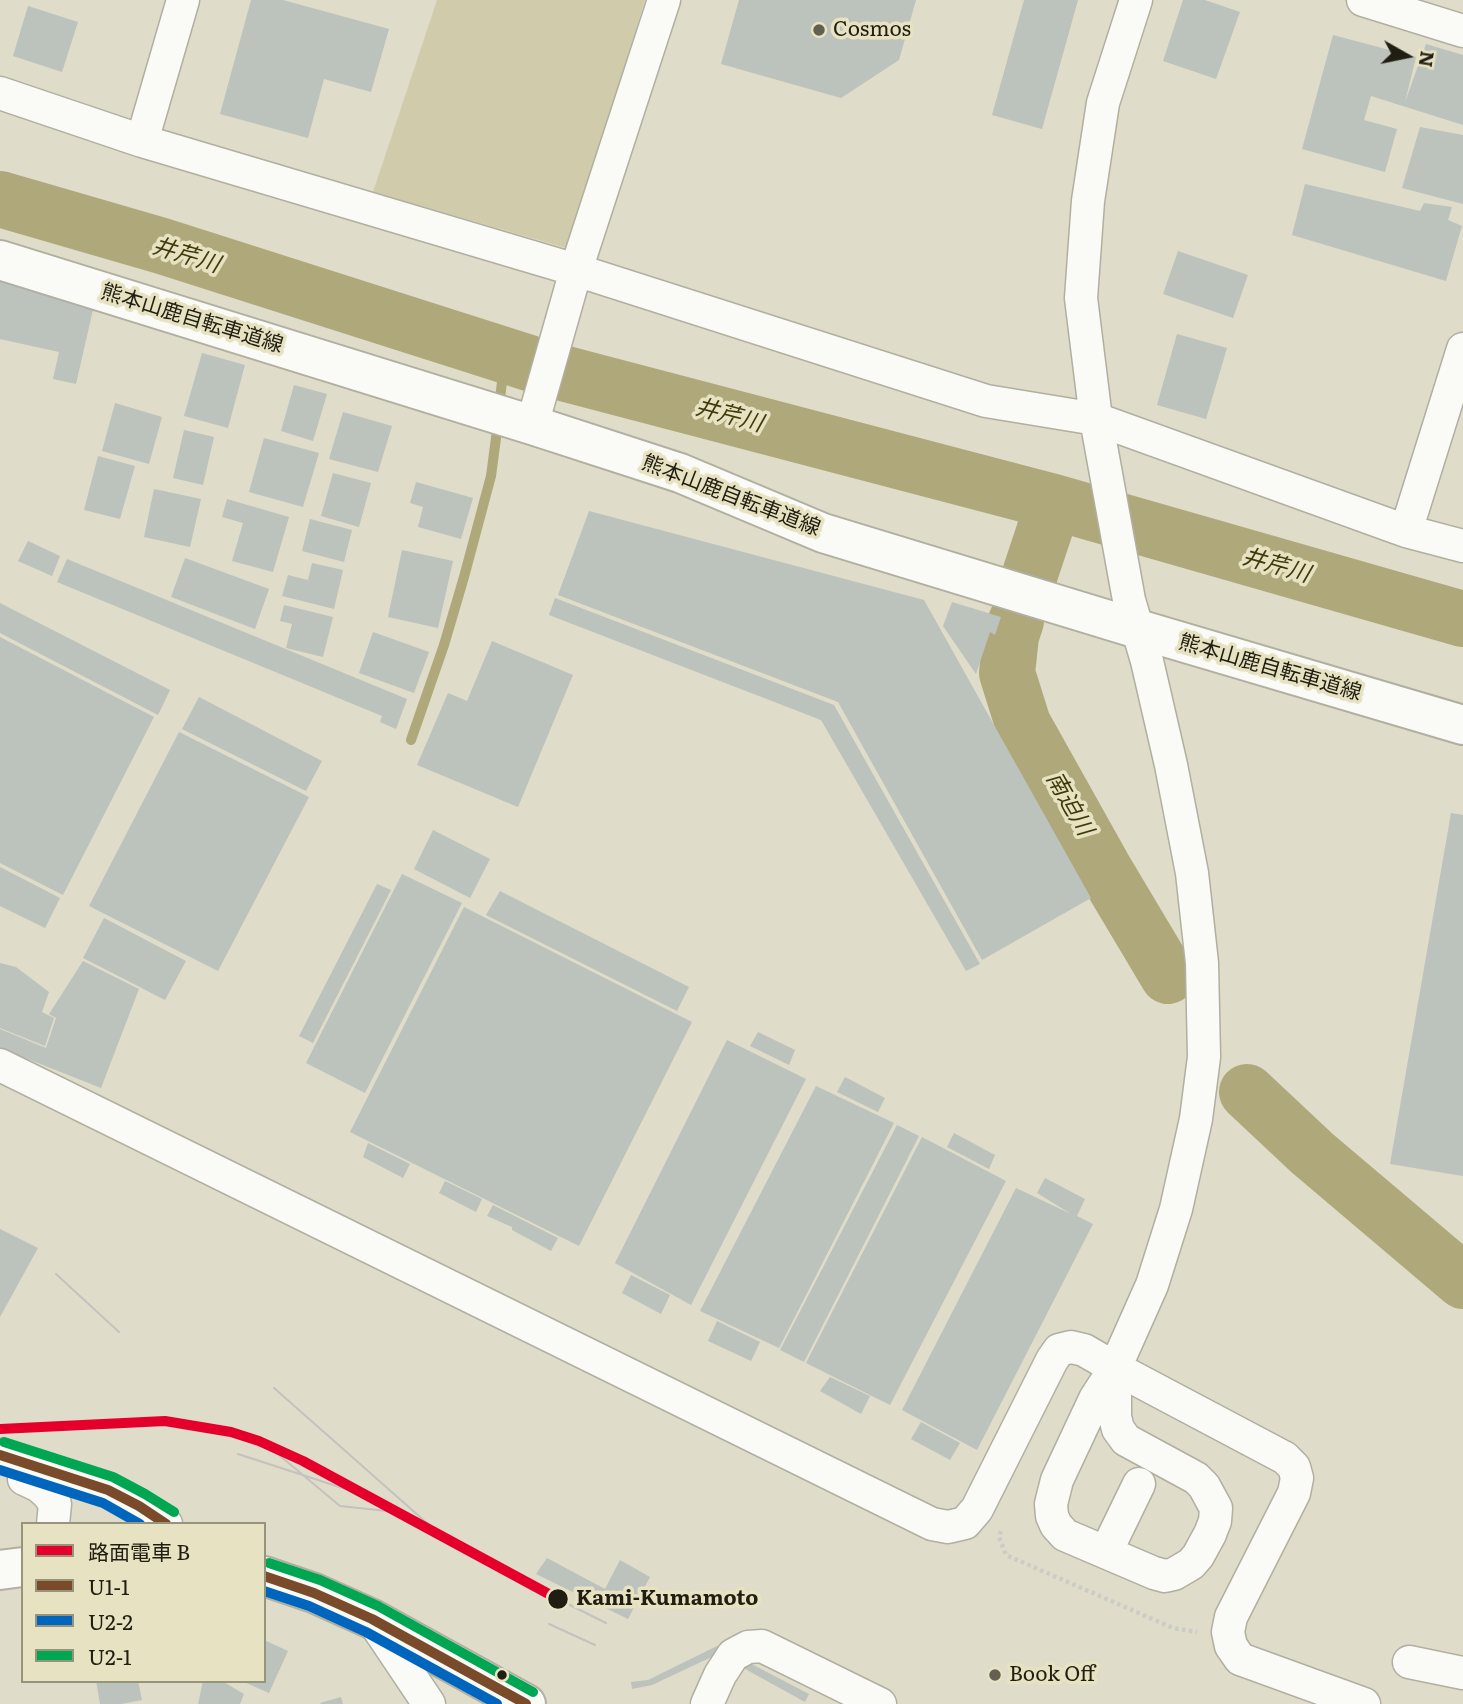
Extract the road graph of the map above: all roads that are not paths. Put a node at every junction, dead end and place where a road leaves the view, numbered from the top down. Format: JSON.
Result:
{"nodes":[{"id":1,"x":183,"y":0,"type":"edge"},
{"id":2,"x":664,"y":0,"type":"edge"},
{"id":3,"x":1136,"y":0,"type":"edge"},
{"id":4,"x":1363,"y":0,"type":"edge"},
{"id":5,"x":1463,"y":31,"type":"edge"},
{"id":6,"x":0,"y":93,"type":"edge"},
{"id":7,"x":142,"y":141,"type":"junction"},
{"id":8,"x":0,"y":260,"type":"edge"},
{"id":9,"x":576,"y":270,"type":"junction"},
{"id":10,"x":1463,"y":349,"type":"edge"},
{"id":11,"x":526,"y":423,"type":"junction"},
{"id":12,"x":1098,"y":429,"type":"junction"},
{"id":13,"x":1406,"y":531,"type":"junction"},
{"id":14,"x":1463,"y":546,"type":"edge"},
{"id":15,"x":1134,"y":615,"type":"junction"},
{"id":16,"x":1463,"y":725,"type":"edge"},
{"id":17,"x":0,"y":1065,"type":"edge"},
{"id":18,"x":1115,"y":1368,"type":"junction"},
{"id":19,"x":1136,"y":1446,"type":"junction"},
{"id":20,"x":0,"y":1455,"type":"edge"},
{"id":21,"x":12,"y":1476,"type":"edge"},
{"id":22,"x":1057,"y":1480,"type":"junction"},
{"id":23,"x":1139,"y":1484,"type":"dead end"},
{"id":24,"x":108,"y":1490,"type":"junction"},
{"id":25,"x":53,"y":1522,"type":"edge"},
{"id":26,"x":163,"y":1522,"type":"edge"},
{"id":27,"x":1106,"y":1552,"type":"junction"},
{"id":28,"x":21,"y":1557,"type":"edge"},
{"id":29,"x":21,"y":1567,"type":"edge"},
{"id":30,"x":0,"y":1570,"type":"edge"},
{"id":31,"x":266,"y":1577,"type":"edge"},
{"id":32,"x":372,"y":1619,"type":"junction"},
{"id":33,"x":1409,"y":1662,"type":"dead end"},
{"id":34,"x":1463,"y":1673,"type":"edge"},
{"id":35,"x":429,"y":1704,"type":"edge"},
{"id":36,"x":526,"y":1704,"type":"edge"},
{"id":37,"x":707,"y":1704,"type":"edge"},
{"id":38,"x":880,"y":1704,"type":"edge"},
{"id":39,"x":1364,"y":1704,"type":"edge"}],
"edges":[{"from":1,"to":7,"type":"street"},
{"from":2,"to":9,"type":"street"},
{"from":3,"to":12,"type":"street"},
{"from":4,"to":5,"type":"street"},
{"from":6,"to":7,"type":"street"},
{"from":7,"to":9,"type":"street"},
{"from":8,"to":11,"type":"main road","name":"熊本山鹿自転車道線"},
{"from":9,"to":11,"type":"street"},
{"from":9,"to":12,"type":"street"},
{"from":10,"to":13,"type":"street"},
{"from":11,"to":15,"type":"main road","name":"熊本山鹿自転車道線"},
{"from":12,"to":13,"type":"street"},
{"from":12,"to":15,"type":"street"},
{"from":13,"to":14,"type":"street"},
{"from":15,"to":16,"type":"main road","name":"熊本山鹿自転車道線"},
{"from":15,"to":18,"type":"street"},
{"from":17,"to":18,"type":"street"},
{"from":18,"to":19,"type":"street"},
{"from":18,"to":22,"type":"street"},
{"from":18,"to":39,"type":"street"},
{"from":19,"to":22,"type":"street"},
{"from":19,"to":27,"type":"street"},
{"from":20,"to":24,"type":"street"},
{"from":21,"to":24,"type":"street"},
{"from":21,"to":25,"type":"street"},
{"from":22,"to":27,"type":"street"},
{"from":23,"to":27,"type":"street"},
{"from":24,"to":26,"type":"street"},
{"from":28,"to":30,"type":"street"},
{"from":29,"to":30,"type":"main road"},
{"from":31,"to":32,"type":"main road"},
{"from":32,"to":35,"type":"street"},
{"from":32,"to":36,"type":"main road"},
{"from":33,"to":34,"type":"street"},
{"from":37,"to":38,"type":"street"}]}
